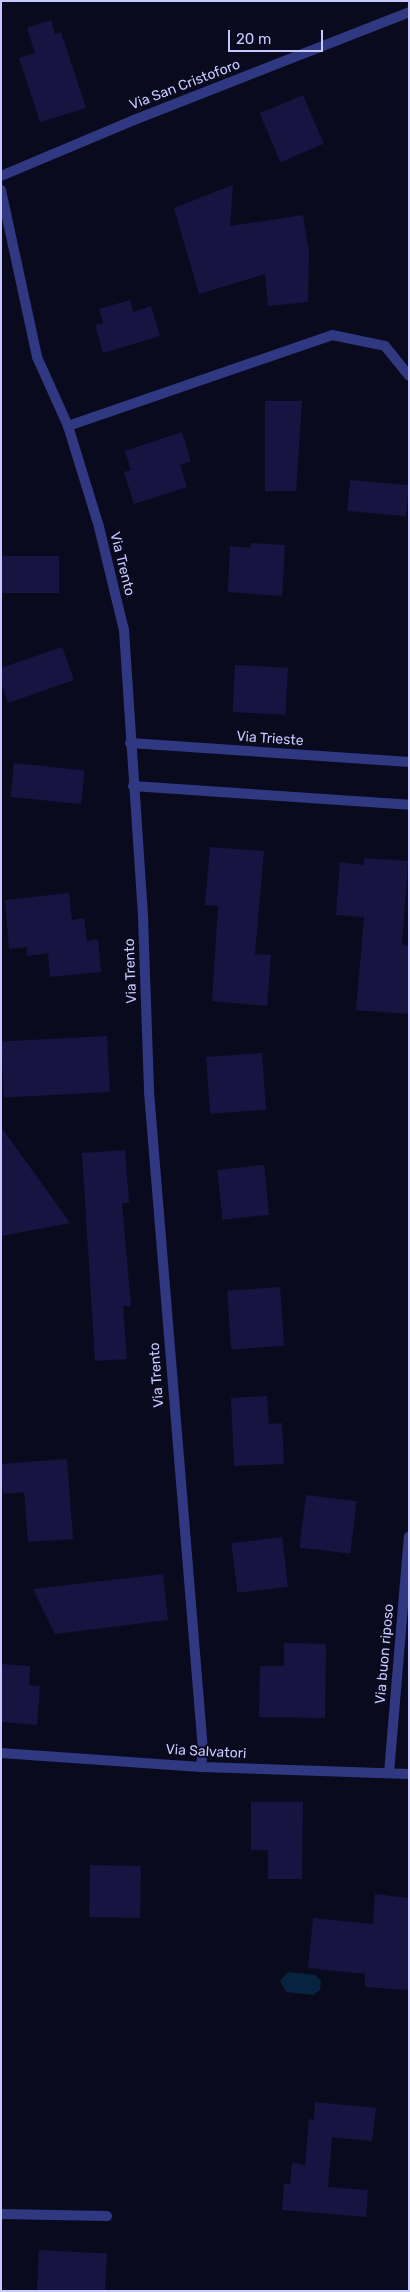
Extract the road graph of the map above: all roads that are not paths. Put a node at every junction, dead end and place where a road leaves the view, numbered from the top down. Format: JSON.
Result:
{"nodes":[{"id":1,"x":409,"y":12,"type":"edge"},
{"id":2,"x":1,"y":176,"type":"edge"},
{"id":3,"x":1,"y":190,"type":"edge"},
{"id":4,"x":409,"y":376,"type":"edge"},
{"id":5,"x":68,"y":426,"type":"junction"},
{"id":6,"x":130,"y":743,"type":"junction"},
{"id":7,"x":409,"y":762,"type":"edge"},
{"id":8,"x":133,"y":786,"type":"junction"},
{"id":9,"x":409,"y":805,"type":"edge"},
{"id":10,"x":409,"y":1537,"type":"edge"},
{"id":11,"x":1,"y":1753,"type":"edge"},
{"id":12,"x":201,"y":1767,"type":"junction"},
{"id":13,"x":389,"y":1773,"type":"junction"},
{"id":14,"x":409,"y":1774,"type":"edge"},
{"id":15,"x":1,"y":2214,"type":"edge"},
{"id":16,"x":107,"y":2216,"type":"dead end"}],
"edges":[{"from":1,"to":2,"type":"street","name":"Via San Cristoforo"},
{"from":3,"to":5,"type":"street","name":"Via Trento"},
{"from":4,"to":5,"type":"street"},
{"from":5,"to":6,"type":"street","name":"Via Trento"},
{"from":6,"to":7,"type":"street","name":"Via Trieste"},
{"from":6,"to":8,"type":"street","name":"Via Trento"},
{"from":8,"to":9,"type":"street"},
{"from":8,"to":12,"type":"street","name":"Via Trento"},
{"from":10,"to":13,"type":"street","name":"Via buon riposo"},
{"from":11,"to":12,"type":"street","name":"Via Salvatori"},
{"from":12,"to":13,"type":"street","name":"Via Salvatori"},
{"from":13,"to":14,"type":"street","name":"Via Salvatori"},
{"from":15,"to":16,"type":"street"}]}
